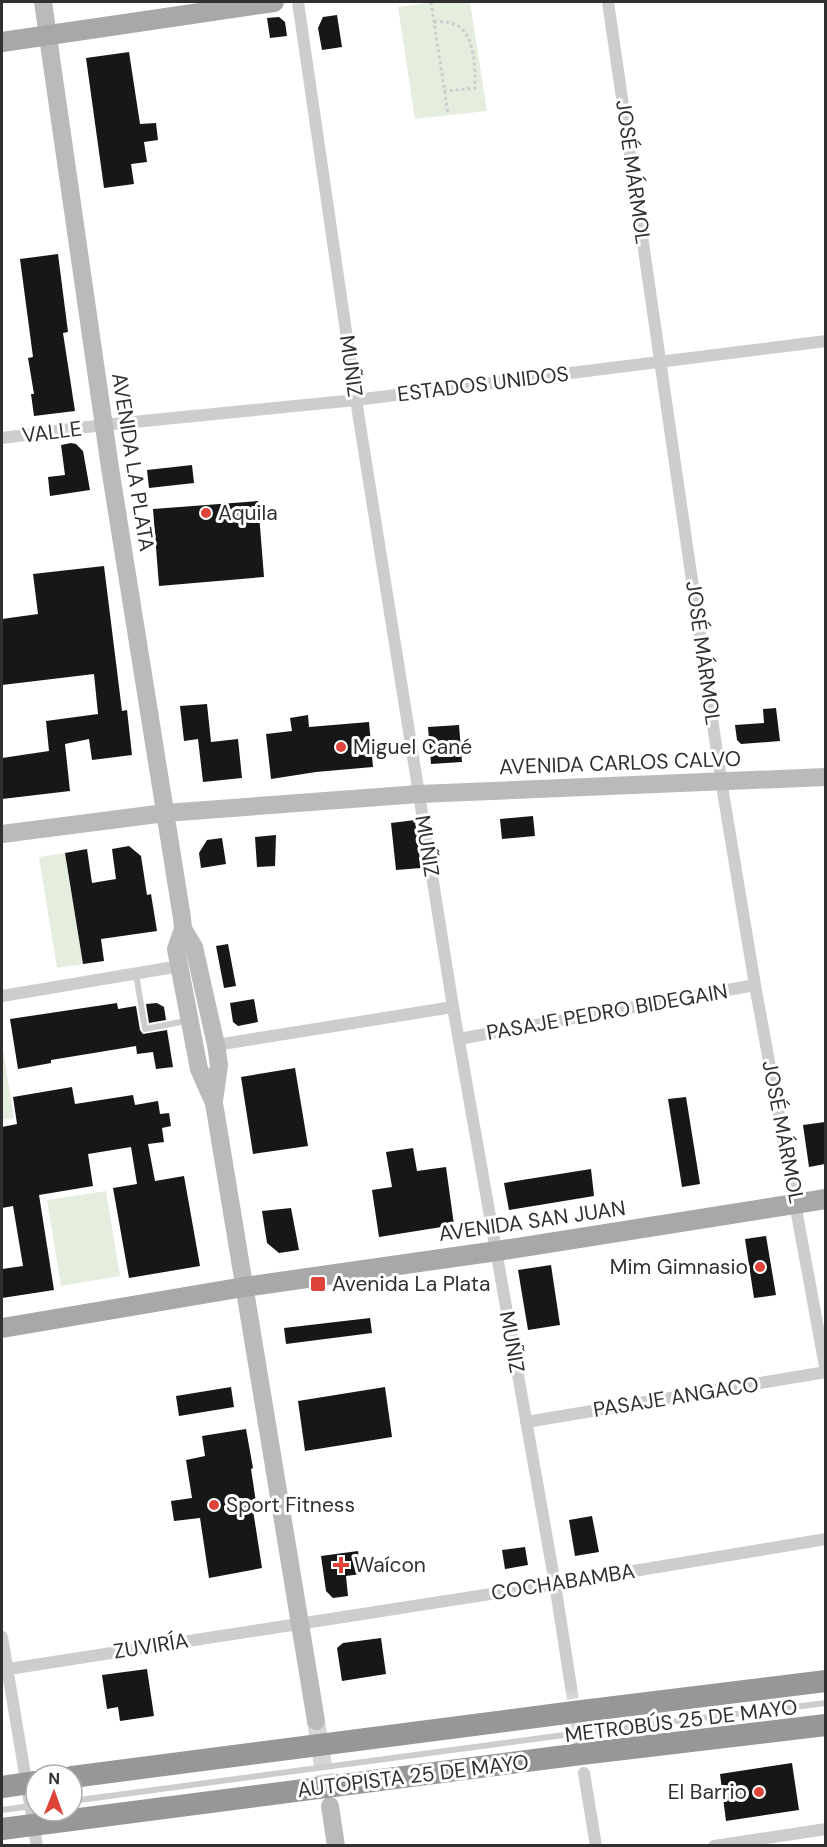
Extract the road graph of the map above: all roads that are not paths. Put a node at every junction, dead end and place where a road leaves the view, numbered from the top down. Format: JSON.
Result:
{"nodes":[{"id":1,"x":43,"y":2,"type":"edge"},
{"id":2,"x":274,"y":2,"type":"edge"},
{"id":3,"x":298,"y":2,"type":"edge"},
{"id":4,"x":608,"y":2,"type":"edge"},
{"id":5,"x":48,"y":34,"type":"junction"},
{"id":6,"x":2,"y":42,"type":"edge"},
{"id":7,"x":825,"y":341,"type":"edge"},
{"id":8,"x":660,"y":362,"type":"junction"},
{"id":9,"x":356,"y":400,"type":"junction"},
{"id":10,"x":104,"y":426,"type":"junction"},
{"id":11,"x":2,"y":438,"type":"edge"},
{"id":12,"x":825,"y":777,"type":"edge"},
{"id":13,"x":721,"y":780,"type":"junction"},
{"id":14,"x":419,"y":794,"type":"junction"},
{"id":15,"x":165,"y":813,"type":"junction"},
{"id":16,"x":2,"y":834,"type":"edge"},
{"id":17,"x":183,"y":929,"type":"junction"},
{"id":18,"x":180,"y":966,"type":"junction"},
{"id":19,"x":136,"y":973,"type":"junction"},
{"id":20,"x":755,"y":985,"type":"junction"},
{"id":21,"x":2,"y":996,"type":"edge"},
{"id":22,"x":453,"y":1006,"type":"junction"},
{"id":23,"x":190,"y":1021,"type":"junction"},
{"id":24,"x":214,"y":1036,"type":"junction"},
{"id":25,"x":459,"y":1039,"type":"junction"},
{"id":26,"x":214,"y":1103,"type":"junction"},
{"id":27,"x":825,"y":1199,"type":"edge"},
{"id":28,"x":796,"y":1204,"type":"junction"},
{"id":29,"x":497,"y":1251,"type":"junction"},
{"id":30,"x":244,"y":1287,"type":"junction"},
{"id":31,"x":2,"y":1328,"type":"edge"},
{"id":32,"x":825,"y":1372,"type":"edge"},
{"id":33,"x":526,"y":1422,"type":"junction"},
{"id":34,"x":825,"y":1539,"type":"edge"},
{"id":35,"x":555,"y":1584,"type":"junction"},
{"id":36,"x":300,"y":1623,"type":"junction"},
{"id":37,"x":2,"y":1637,"type":"edge"},
{"id":38,"x":4,"y":1669,"type":"edge"},
{"id":39,"x":825,"y":1681,"type":"edge"},
{"id":40,"x":571,"y":1688,"type":"tunnel mouth"},
{"id":41,"x":825,"y":1704,"type":"edge"},
{"id":42,"x":316,"y":1721,"type":"tunnel mouth"},
{"id":43,"x":825,"y":1725,"type":"edge"},
{"id":44,"x":584,"y":1773,"type":"tunnel mouth"},
{"id":45,"x":84,"y":1776,"type":"edge"},
{"id":46,"x":24,"y":1784,"type":"edge"},
{"id":47,"x":2,"y":1787,"type":"edge"},
{"id":48,"x":84,"y":1799,"type":"edge"},
{"id":49,"x":330,"y":1806,"type":"tunnel mouth"},
{"id":50,"x":24,"y":1807,"type":"edge"},
{"id":51,"x":2,"y":1810,"type":"edge"},
{"id":52,"x":2,"y":1829,"type":"edge"},
{"id":53,"x":825,"y":1829,"type":"edge"},
{"id":54,"x":37,"y":1845,"type":"edge"},
{"id":55,"x":336,"y":1845,"type":"edge"},
{"id":56,"x":596,"y":1845,"type":"edge"},
{"id":57,"x":714,"y":1845,"type":"edge"}],
"edges":[{"from":1,"to":5,"type":"main road","name":"AVENIDA LA PLATA"},
{"from":2,"to":5,"type":"main road"},
{"from":3,"to":9,"type":"street","name":"MUÑIZ"},
{"from":4,"to":8,"type":"street","name":"JOSÉ MÁRMOL"},
{"from":5,"to":6,"type":"main road"},
{"from":5,"to":10,"type":"main road","name":"AVENIDA LA PLATA"},
{"from":7,"to":8,"type":"street","name":"ESTADOS UNIDOS"},
{"from":8,"to":9,"type":"street","name":"ESTADOS UNIDOS"},
{"from":8,"to":13,"type":"street","name":"JOSÉ MÁRMOL"},
{"from":9,"to":10,"type":"street","name":"ESTADOS UNIDOS"},
{"from":9,"to":14,"type":"street","name":"MUÑIZ"},
{"from":10,"to":11,"type":"street","name":"VALLE"},
{"from":10,"to":15,"type":"main road","name":"AVENIDA LA PLATA"},
{"from":12,"to":13,"type":"main road","name":"AVENIDA CARLOS CALVO"},
{"from":13,"to":14,"type":"main road","name":"AVENIDA CARLOS CALVO"},
{"from":13,"to":20,"type":"street","name":"JOSÉ MÁRMOL"},
{"from":14,"to":15,"type":"main road","name":"AVENIDA CARLOS CALVO"},
{"from":14,"to":22,"type":"street","name":"MUÑIZ"},
{"from":15,"to":16,"type":"main road","name":"AVENIDA CARLOS CALVO"},
{"from":15,"to":17,"type":"main road","name":"AVENIDA LA PLATA"},
{"from":17,"to":18,"type":"main road","name":"AVENIDA LA PLATA"},
{"from":17,"to":24,"type":"main road","name":"AVENIDA LA PLATA"},
{"from":18,"to":19,"type":"street"},
{"from":18,"to":23,"type":"main road","name":"AVENIDA LA PLATA"},
{"from":18,"to":24,"type":"main road"},
{"from":19,"to":21,"type":"street"},
{"from":19,"to":23,"type":"lane"},
{"from":20,"to":25,"type":"street","name":"PASAJE PEDRO BIDEGAIN"},
{"from":20,"to":28,"type":"street","name":"JOSÉ MÁRMOL"},
{"from":22,"to":24,"type":"street"},
{"from":22,"to":25,"type":"street","name":"MUÑIZ"},
{"from":23,"to":26,"type":"main road","name":"AVENIDA LA PLATA"},
{"from":24,"to":26,"type":"main road","name":"AVENIDA LA PLATA"},
{"from":25,"to":29,"type":"street","name":"MUÑIZ"},
{"from":26,"to":30,"type":"main road","name":"AVENIDA LA PLATA"},
{"from":27,"to":28,"type":"main road","name":"AVENIDA SAN JUAN"},
{"from":28,"to":29,"type":"main road","name":"AVENIDA SAN JUAN"},
{"from":28,"to":32,"type":"street","name":"JOSÉ MÁRMOL"},
{"from":29,"to":30,"type":"main road","name":"AVENIDA SAN JUAN"},
{"from":29,"to":33,"type":"street","name":"MUÑIZ"},
{"from":30,"to":31,"type":"main road","name":"AVENIDA SAN JUAN"},
{"from":30,"to":36,"type":"main road","name":"AVENIDA LA PLATA"},
{"from":32,"to":33,"type":"street","name":"PASAJE ANGACO"},
{"from":33,"to":35,"type":"street","name":"MUÑIZ"},
{"from":34,"to":35,"type":"street","name":"COCHABAMBA"},
{"from":35,"to":36,"type":"street","name":"COCHABAMBA"},
{"from":35,"to":40,"type":"street","name":"MUÑIZ"},
{"from":36,"to":38,"type":"street","name":"ZUVIRÍA"},
{"from":36,"to":42,"type":"main road","name":"AVENIDA LA PLATA"},
{"from":37,"to":38,"type":"street"},
{"from":38,"to":54,"type":"street"},
{"from":39,"to":45,"type":"highway","name":"AUTOPISTA 25 DE MAYO"},
{"from":41,"to":48,"type":"lane","name":"METROBÚS 25 DE MAYO"},
{"from":43,"to":52,"type":"highway","name":"AUTOPISTA 25 DE MAYO"},
{"from":44,"to":56,"type":"street"},
{"from":46,"to":47,"type":"highway"},
{"from":49,"to":55,"type":"main road"},
{"from":50,"to":51,"type":"lane"},
{"from":53,"to":57,"type":"street"}]}
